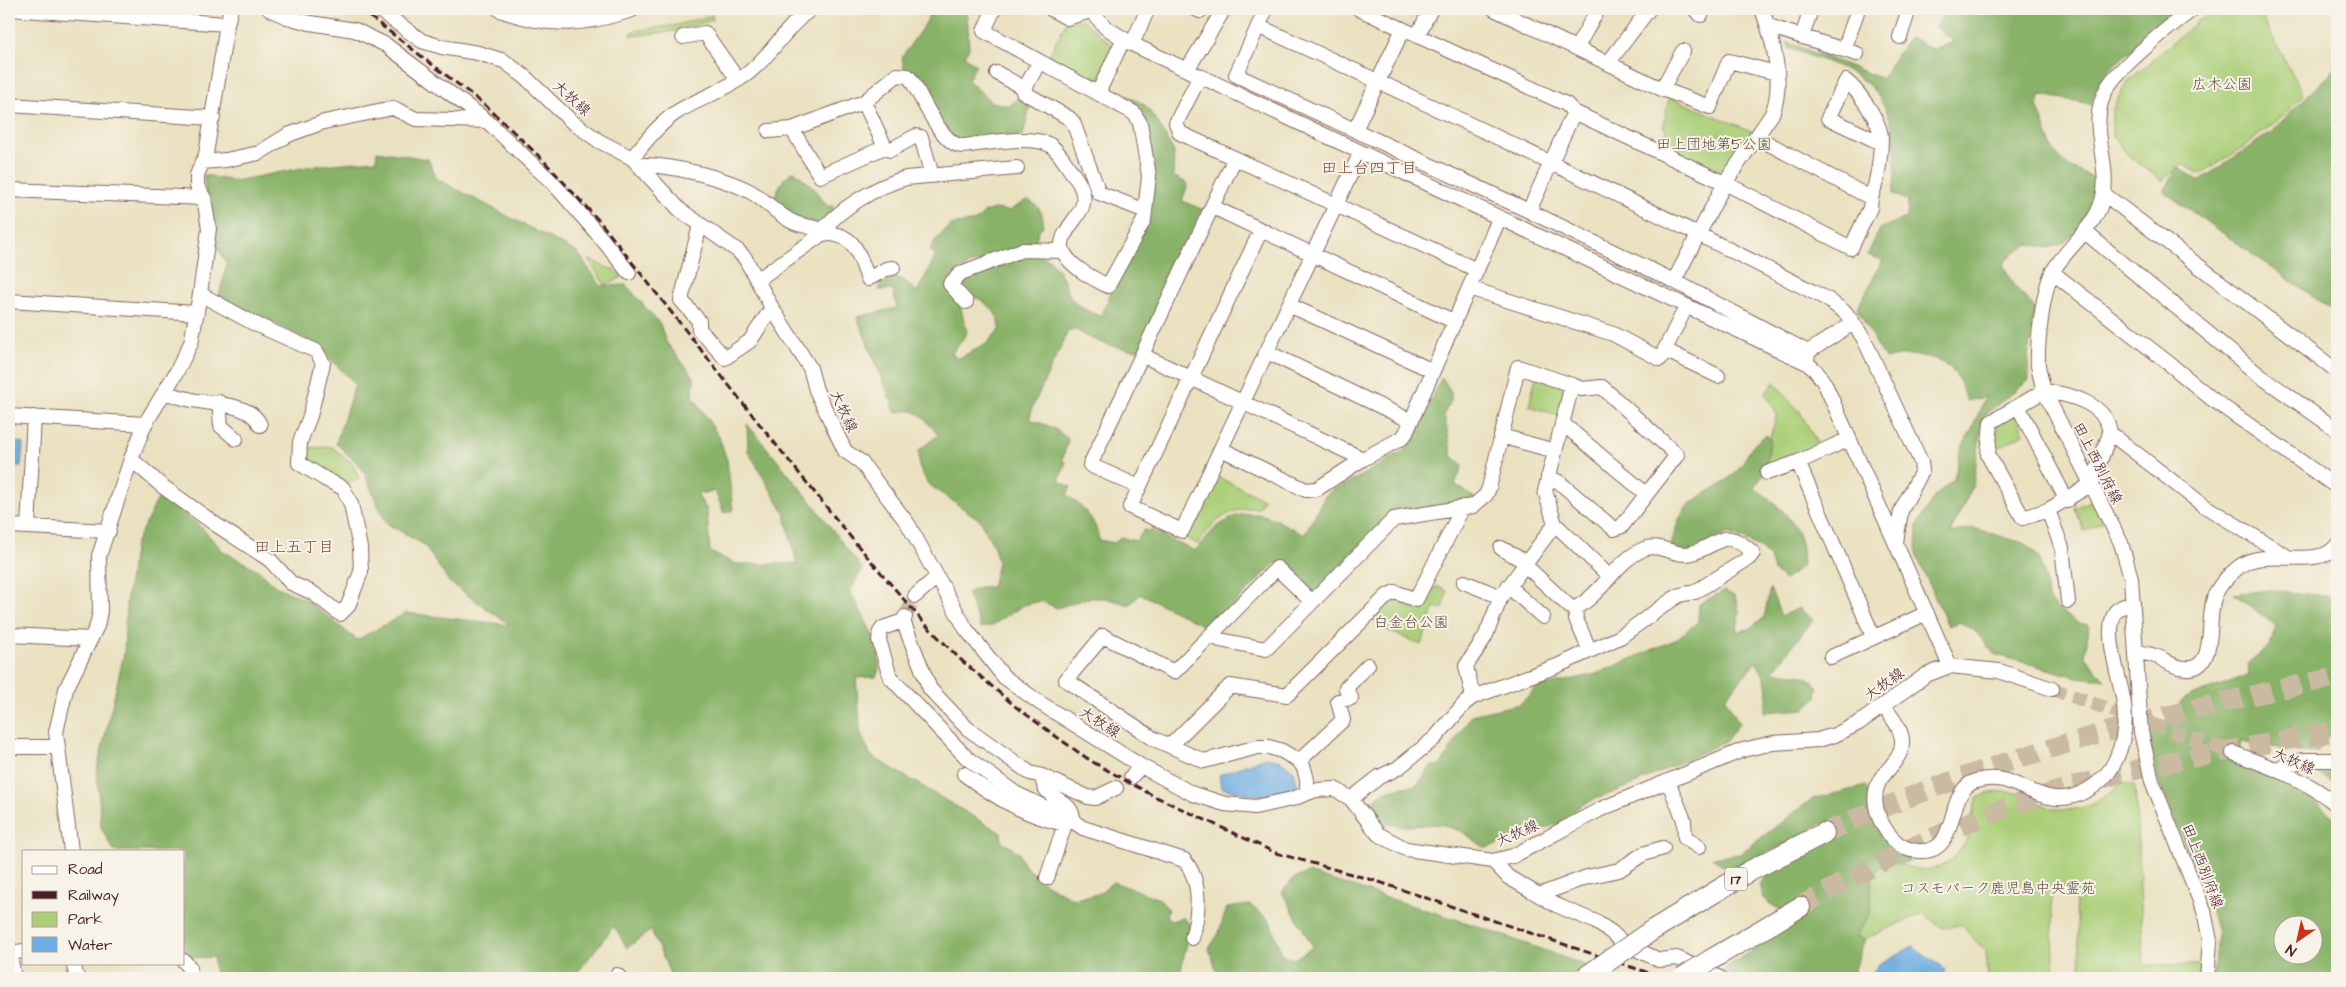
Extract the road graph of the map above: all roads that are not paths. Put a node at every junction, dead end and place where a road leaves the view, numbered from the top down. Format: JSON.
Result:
{"nodes":[{"id":1,"x":9,"y":9,"type":"edge"},
{"id":2,"x":231,"y":9,"type":"edge"},
{"id":3,"x":269,"y":9,"type":"edge"},
{"id":4,"x":378,"y":9,"type":"edge"},
{"id":5,"x":500,"y":9,"type":"edge"},
{"id":6,"x":632,"y":9,"type":"edge"},
{"id":7,"x":811,"y":9,"type":"edge"},
{"id":8,"x":994,"y":9,"type":"edge"},
{"id":9,"x":1051,"y":9,"type":"edge"},
{"id":10,"x":1148,"y":9,"type":"edge"},
{"id":11,"x":1196,"y":9,"type":"edge"},
{"id":12,"x":1201,"y":9,"type":"edge"},
{"id":13,"x":1224,"y":9,"type":"edge"},
{"id":14,"x":1266,"y":9,"type":"edge"},
{"id":15,"x":1431,"y":9,"type":"edge"},
{"id":16,"x":1494,"y":9,"type":"edge"},
{"id":17,"x":1598,"y":9,"type":"edge"},
{"id":18,"x":1649,"y":9,"type":"edge"},
{"id":19,"x":1762,"y":9,"type":"edge"},
{"id":20,"x":1812,"y":9,"type":"edge"},
{"id":21,"x":1858,"y":9,"type":"edge"},
{"id":22,"x":1909,"y":9,"type":"edge"},
{"id":23,"x":2193,"y":9,"type":"edge"},
{"id":24,"x":1091,"y":10,"type":"edge"},
{"id":25,"x":1368,"y":11,"type":"edge"},
{"id":26,"x":227,"y":24,"type":"junction"},
{"id":27,"x":1258,"y":26,"type":"junction"},
{"id":28,"x":1768,"y":26,"type":"junction"},
{"id":29,"x":1403,"y":29,"type":"junction"},
{"id":30,"x":1417,"y":36,"type":"junction"},
{"id":31,"x":1802,"y":37,"type":"junction"},
{"id":32,"x":1900,"y":37,"type":"dead end"},
{"id":33,"x":683,"y":38,"type":"dead end"},
{"id":34,"x":1127,"y":42,"type":"junction"},
{"id":35,"x":1577,"y":47,"type":"junction"},
{"id":36,"x":1683,"y":51,"type":"dead end"},
{"id":37,"x":1039,"y":62,"type":"junction"},
{"id":38,"x":1609,"y":62,"type":"junction"},
{"id":39,"x":1187,"y":70,"type":"junction"},
{"id":40,"x":997,"y":73,"type":"dead end"},
{"id":41,"x":1776,"y":73,"type":"junction"},
{"id":42,"x":1200,"y":76,"type":"junction"},
{"id":43,"x":738,"y":80,"type":"junction"},
{"id":44,"x":1379,"y":81,"type":"junction"},
{"id":45,"x":1025,"y":89,"type":"junction"},
{"id":46,"x":1662,"y":89,"type":"junction"},
{"id":47,"x":1098,"y":93,"type":"junction"},
{"id":48,"x":864,"y":102,"type":"junction"},
{"id":49,"x":9,"y":105,"type":"edge"},
{"id":50,"x":1574,"y":112,"type":"junction"},
{"id":51,"x":213,"y":118,"type":"junction"},
{"id":52,"x":487,"y":121,"type":"junction"},
{"id":53,"x":792,"y":128,"type":"junction"},
{"id":54,"x":1355,"y":130,"type":"junction"},
{"id":55,"x":769,"y":131,"type":"dead end"},
{"id":56,"x":1756,"y":138,"type":"junction"},
{"id":57,"x":1879,"y":142,"type":"dead end"},
{"id":58,"x":885,"y":147,"type":"junction"},
{"id":59,"x":1361,"y":152,"type":"junction"},
{"id":60,"x":1235,"y":158,"type":"junction"},
{"id":61,"x":1552,"y":161,"type":"junction"},
{"id":62,"x":202,"y":162,"type":"junction"},
{"id":63,"x":636,"y":162,"type":"junction"},
{"id":64,"x":1016,"y":168,"type":"dead end"},
{"id":65,"x":932,"y":175,"type":"junction"},
{"id":66,"x":1725,"y":183,"type":"junction"},
{"id":67,"x":9,"y":190,"type":"edge"},
{"id":68,"x":2104,"y":194,"type":"junction"},
{"id":69,"x":204,"y":198,"type":"junction"},
{"id":70,"x":1871,"y":198,"type":"junction"},
{"id":71,"x":1336,"y":205,"type":"junction"},
{"id":72,"x":1213,"y":206,"type":"junction"},
{"id":73,"x":1143,"y":210,"type":"junction"},
{"id":74,"x":1529,"y":210,"type":"junction"},
{"id":75,"x":1499,"y":219,"type":"junction"},
{"id":76,"x":700,"y":225,"type":"junction"},
{"id":77,"x":822,"y":230,"type":"junction"},
{"id":78,"x":1261,"y":230,"type":"junction"},
{"id":79,"x":2085,"y":232,"type":"junction"},
{"id":80,"x":1699,"y":233,"type":"junction"},
{"id":81,"x":1063,"y":251,"type":"junction"},
{"id":82,"x":1312,"y":255,"type":"junction"},
{"id":83,"x":893,"y":268,"type":"dead end"},
{"id":84,"x":1477,"y":270,"type":"junction"},
{"id":85,"x":2052,"y":272,"type":"junction"},
{"id":86,"x":629,"y":273,"type":"dead end"},
{"id":87,"x":757,"y":280,"type":"junction"},
{"id":88,"x":1674,"y":281,"type":"junction"},
{"id":89,"x":1469,"y":288,"type":"junction"},
{"id":90,"x":200,"y":294,"type":"junction"},
{"id":91,"x":9,"y":301,"type":"edge"},
{"id":92,"x":966,"y":302,"type":"dead end"},
{"id":93,"x":1289,"y":305,"type":"junction"},
{"id":94,"x":1686,"y":307,"type":"junction"},
{"id":95,"x":772,"y":308,"type":"junction"},
{"id":96,"x":197,"y":313,"type":"junction"},
{"id":97,"x":1454,"y":322,"type":"junction"},
{"id":98,"x":1853,"y":323,"type":"junction"},
{"id":99,"x":1665,"y":350,"type":"junction"},
{"id":100,"x":1267,"y":352,"type":"junction"},
{"id":101,"x":1142,"y":355,"type":"junction"},
{"id":102,"x":1808,"y":358,"type":"junction"},
{"id":103,"x":1433,"y":371,"type":"junction"},
{"id":104,"x":2337,"y":371,"type":"edge"},
{"id":105,"x":1718,"y":376,"type":"dead end"},
{"id":106,"x":1191,"y":378,"type":"junction"},
{"id":107,"x":1572,"y":385,"type":"junction"},
{"id":108,"x":2044,"y":391,"type":"junction"},
{"id":109,"x":165,"y":393,"type":"junction"},
{"id":110,"x":220,"y":402,"type":"junction"},
{"id":111,"x":1243,"y":402,"type":"junction"},
{"id":112,"x":2018,"y":406,"type":"junction"},
{"id":113,"x":9,"y":416,"type":"edge"},
{"id":114,"x":34,"y":417,"type":"junction"},
{"id":115,"x":1411,"y":421,"type":"junction"},
{"id":116,"x":1562,"y":423,"type":"junction"},
{"id":117,"x":145,"y":424,"type":"junction"},
{"id":118,"x":260,"y":425,"type":"dead end"},
{"id":119,"x":2337,"y":430,"type":"edge"},
{"id":120,"x":2110,"y":432,"type":"junction"},
{"id":121,"x":1501,"y":436,"type":"junction"},
{"id":122,"x":236,"y":439,"type":"dead end"},
{"id":123,"x":1849,"y":439,"type":"junction"},
{"id":124,"x":1221,"y":449,"type":"junction"},
{"id":125,"x":1555,"y":451,"type":"junction"},
{"id":126,"x":131,"y":459,"type":"junction"},
{"id":127,"x":1364,"y":459,"type":"junction"},
{"id":128,"x":1798,"y":462,"type":"junction"},
{"id":129,"x":1767,"y":473,"type":"dead end"},
{"id":130,"x":1548,"y":477,"type":"junction"},
{"id":131,"x":2092,"y":484,"type":"junction"},
{"id":132,"x":1139,"y":487,"type":"junction"},
{"id":133,"x":2337,"y":487,"type":"edge"},
{"id":134,"x":1646,"y":494,"type":"junction"},
{"id":135,"x":2067,"y":500,"type":"junction"},
{"id":136,"x":1463,"y":507,"type":"junction"},
{"id":137,"x":2048,"y":510,"type":"junction"},
{"id":138,"x":1555,"y":524,"type":"junction"},
{"id":139,"x":9,"y":526,"type":"edge"},
{"id":140,"x":28,"y":527,"type":"junction"},
{"id":141,"x":109,"y":531,"type":"junction"},
{"id":142,"x":1896,"y":542,"type":"junction"},
{"id":143,"x":2337,"y":544,"type":"edge"},
{"id":144,"x":1501,"y":548,"type":"dead end"},
{"id":145,"x":2288,"y":557,"type":"junction"},
{"id":146,"x":1526,"y":564,"type":"junction"},
{"id":147,"x":1609,"y":576,"type":"junction"},
{"id":148,"x":937,"y":577,"type":"junction"},
{"id":149,"x":1464,"y":582,"type":"dead end"},
{"id":150,"x":1504,"y":592,"type":"junction"},
{"id":151,"x":915,"y":596,"type":"tunnel mouth"},
{"id":152,"x":2068,"y":601,"type":"dead end"},
{"id":153,"x":1312,"y":602,"type":"junction"},
{"id":154,"x":2133,"y":603,"type":"junction"},
{"id":155,"x":1575,"y":608,"type":"junction"},
{"id":156,"x":1927,"y":612,"type":"junction"},
{"id":157,"x":1543,"y":618,"type":"dead end"},
{"id":158,"x":9,"y":635,"type":"edge"},
{"id":159,"x":1211,"y":635,"type":"junction"},
{"id":160,"x":1873,"y":636,"type":"junction"},
{"id":161,"x":91,"y":639,"type":"junction"},
{"id":162,"x":1590,"y":651,"type":"junction"},
{"id":163,"x":2136,"y":652,"type":"junction"},
{"id":164,"x":1830,"y":657,"type":"dead end"},
{"id":165,"x":1368,"y":665,"type":"dead end"},
{"id":166,"x":1950,"y":666,"type":"junction"},
{"id":167,"x":2052,"y":689,"type":"tunnel mouth"},
{"id":168,"x":1473,"y":697,"type":"junction"},
{"id":169,"x":1883,"y":705,"type":"junction"},
{"id":170,"x":9,"y":746,"type":"edge"},
{"id":171,"x":1170,"y":746,"type":"junction"},
{"id":172,"x":58,"y":747,"type":"junction"},
{"id":173,"x":2233,"y":753,"type":"tunnel mouth"},
{"id":174,"x":2337,"y":760,"type":"edge"},
{"id":175,"x":1299,"y":761,"type":"junction"},
{"id":176,"x":1141,"y":766,"type":"junction"},
{"id":177,"x":2275,"y":769,"type":"junction"},
{"id":178,"x":964,"y":774,"type":"dead end"},
{"id":179,"x":1042,"y":776,"type":"junction"},
{"id":180,"x":1131,"y":777,"type":"dead end"},
{"id":181,"x":1668,"y":781,"type":"junction"},
{"id":182,"x":1116,"y":788,"type":"dead end"},
{"id":183,"x":1307,"y":793,"type":"junction"},
{"id":184,"x":1351,"y":799,"type":"junction"},
{"id":185,"x":2337,"y":805,"type":"edge"},
{"id":186,"x":1068,"y":821,"type":"junction"},
{"id":187,"x":1824,"y":833,"type":"tunnel mouth"},
{"id":188,"x":1698,"y":847,"type":"dead end"},
{"id":189,"x":1663,"y":848,"type":"dead end"},
{"id":190,"x":71,"y":850,"type":"edge"},
{"id":191,"x":1492,"y":861,"type":"junction"},
{"id":192,"x":1047,"y":878,"type":"dead end"},
{"id":193,"x":1538,"y":895,"type":"junction"},
{"id":194,"x":1800,"y":907,"type":"tunnel mouth"},
{"id":195,"x":1192,"y":938,"type":"dead end"},
{"id":196,"x":13,"y":951,"type":"edge"},
{"id":197,"x":185,"y":962,"type":"edge"},
{"id":198,"x":73,"y":964,"type":"edge"},
{"id":199,"x":14,"y":978,"type":"edge"},
{"id":200,"x":77,"y":978,"type":"edge"},
{"id":201,"x":188,"y":978,"type":"edge"},
{"id":202,"x":1584,"y":978,"type":"edge"},
{"id":203,"x":1682,"y":978,"type":"edge"},
{"id":204,"x":1720,"y":978,"type":"edge"},
{"id":205,"x":2207,"y":978,"type":"edge"}],
"edges":[{"from":1,"to":26,"type":"street"},
{"from":2,"to":26,"type":"street"},
{"from":3,"to":52,"type":"street"},
{"from":4,"to":63,"type":"street","name":"大牧線"},
{"from":5,"to":6,"type":"main road"},
{"from":7,"to":43,"type":"street"},
{"from":8,"to":37,"type":"street"},
{"from":9,"to":24,"type":"street"},
{"from":10,"to":34,"type":"street"},
{"from":11,"to":12,"type":"street"},
{"from":13,"to":39,"type":"street"},
{"from":14,"to":27,"type":"street"},
{"from":15,"to":30,"type":"street"},
{"from":16,"to":35,"type":"street"},
{"from":17,"to":35,"type":"street"},
{"from":18,"to":38,"type":"street"},
{"from":19,"to":28,"type":"street"},
{"from":20,"to":31,"type":"street"},
{"from":21,"to":31,"type":"street"},
{"from":22,"to":32,"type":"street"},
{"from":23,"to":68,"type":"street","name":"田上西別府線"},
{"from":24,"to":34,"type":"street"},
{"from":25,"to":29,"type":"street"},
{"from":26,"to":51,"type":"street"},
{"from":27,"to":44,"type":"street"},
{"from":27,"to":54,"type":"street"},
{"from":28,"to":31,"type":"street"},
{"from":28,"to":41,"type":"street"},
{"from":29,"to":30,"type":"street"},
{"from":29,"to":44,"type":"street"},
{"from":30,"to":50,"type":"street"},
{"from":33,"to":43,"type":"street"},
{"from":34,"to":39,"type":"street"},
{"from":34,"to":47,"type":"street"},
{"from":35,"to":38,"type":"street"},
{"from":36,"to":46,"type":"street"},
{"from":37,"to":45,"type":"street"},
{"from":37,"to":47,"type":"street"},
{"from":38,"to":46,"type":"street"},
{"from":39,"to":42,"type":"street"},
{"from":40,"to":45,"type":"street"},
{"from":41,"to":46,"type":"street"},
{"from":41,"to":56,"type":"street"},
{"from":42,"to":59,"type":"street"},
{"from":42,"to":60,"type":"street"},
{"from":43,"to":63,"type":"street"},
{"from":44,"to":54,"type":"street"},
{"from":44,"to":61,"type":"street"},
{"from":45,"to":73,"type":"street"},
{"from":47,"to":73,"type":"street"},
{"from":48,"to":53,"type":"street"},
{"from":48,"to":58,"type":"street"},
{"from":48,"to":81,"type":"street"},
{"from":49,"to":51,"type":"street"},
{"from":50,"to":61,"type":"street"},
{"from":50,"to":66,"type":"street"},
{"from":51,"to":62,"type":"street"},
{"from":52,"to":62,"type":"street"},
{"from":52,"to":86,"type":"street"},
{"from":53,"to":55,"type":"street"},
{"from":53,"to":58,"type":"street"},
{"from":54,"to":74,"type":"street"},
{"from":56,"to":66,"type":"street"},
{"from":56,"to":70,"type":"street"},
{"from":57,"to":70,"type":"street"},
{"from":58,"to":65,"type":"street"},
{"from":59,"to":71,"type":"street"},
{"from":59,"to":75,"type":"street"},
{"from":60,"to":71,"type":"street"},
{"from":60,"to":72,"type":"street"},
{"from":61,"to":74,"type":"street"},
{"from":61,"to":80,"type":"street"},
{"from":62,"to":69,"type":"street"},
{"from":63,"to":76,"type":"street","name":"大牧線"},
{"from":63,"to":77,"type":"street"},
{"from":64,"to":65,"type":"street"},
{"from":65,"to":77,"type":"street"},
{"from":66,"to":70,"type":"street"},
{"from":66,"to":80,"type":"street"},
{"from":67,"to":69,"type":"street"},
{"from":68,"to":79,"type":"street","name":"田上西別府線"},
{"from":68,"to":104,"type":"street"},
{"from":69,"to":90,"type":"street"},
{"from":71,"to":82,"type":"street"},
{"from":71,"to":84,"type":"street"},
{"from":72,"to":78,"type":"street"},
{"from":72,"to":101,"type":"street"},
{"from":73,"to":81,"type":"street"},
{"from":74,"to":88,"type":"street"},
{"from":75,"to":84,"type":"street"},
{"from":75,"to":94,"type":"street"},
{"from":76,"to":87,"type":"street","name":"大牧線"},
{"from":76,"to":95,"type":"street"},
{"from":77,"to":83,"type":"street"},
{"from":77,"to":87,"type":"street"},
{"from":78,"to":82,"type":"street"},
{"from":78,"to":106,"type":"street"},
{"from":79,"to":85,"type":"street","name":"田上西別府線"},
{"from":79,"to":119,"type":"street"},
{"from":80,"to":88,"type":"street"},
{"from":80,"to":98,"type":"street"},
{"from":81,"to":92,"type":"street"},
{"from":82,"to":93,"type":"street"},
{"from":82,"to":97,"type":"street"},
{"from":84,"to":89,"type":"street"},
{"from":85,"to":108,"type":"street","name":"田上西別府線"},
{"from":85,"to":133,"type":"street"},
{"from":87,"to":95,"type":"street","name":"大牧線"},
{"from":88,"to":102,"type":"street"},
{"from":89,"to":97,"type":"street"},
{"from":89,"to":99,"type":"street"},
{"from":90,"to":96,"type":"street"},
{"from":90,"to":126,"type":"street"},
{"from":91,"to":96,"type":"street"},
{"from":93,"to":100,"type":"street"},
{"from":93,"to":103,"type":"street"},
{"from":94,"to":99,"type":"street"},
{"from":94,"to":102,"type":"street"},
{"from":95,"to":148,"type":"street","name":"大牧線"},
{"from":96,"to":109,"type":"street"},
{"from":97,"to":103,"type":"street"},
{"from":98,"to":102,"type":"street"},
{"from":98,"to":142,"type":"street"},
{"from":99,"to":105,"type":"street"},
{"from":100,"to":111,"type":"street"},
{"from":100,"to":115,"type":"street"},
{"from":101,"to":106,"type":"street"},
{"from":101,"to":132,"type":"street"},
{"from":102,"to":123,"type":"street"},
{"from":103,"to":115,"type":"street"},
{"from":106,"to":111,"type":"street"},
{"from":106,"to":132,"type":"street"},
{"from":107,"to":116,"type":"street"},
{"from":107,"to":121,"type":"street"},
{"from":107,"to":134,"type":"street"},
{"from":108,"to":112,"type":"street"},
{"from":108,"to":120,"type":"street"},
{"from":108,"to":131,"type":"street","name":"田上西別府線"},
{"from":109,"to":110,"type":"street"},
{"from":109,"to":117,"type":"street"},
{"from":110,"to":118,"type":"street"},
{"from":110,"to":122,"type":"street"},
{"from":111,"to":124,"type":"street"},
{"from":111,"to":127,"type":"street"},
{"from":112,"to":135,"type":"street"},
{"from":112,"to":137,"type":"street"},
{"from":113,"to":114,"type":"street"},
{"from":114,"to":117,"type":"street"},
{"from":114,"to":140,"type":"street"},
{"from":115,"to":127,"type":"street"},
{"from":116,"to":125,"type":"street"},
{"from":116,"to":134,"type":"street"},
{"from":117,"to":126,"type":"street"},
{"from":120,"to":131,"type":"street"},
{"from":120,"to":145,"type":"street"},
{"from":121,"to":125,"type":"street"},
{"from":121,"to":136,"type":"street"},
{"from":123,"to":128,"type":"street"},
{"from":123,"to":142,"type":"street"},
{"from":124,"to":127,"type":"street"},
{"from":124,"to":132,"type":"street"},
{"from":125,"to":130,"type":"street"},
{"from":126,"to":141,"type":"street"},
{"from":128,"to":129,"type":"street"},
{"from":128,"to":160,"type":"street"},
{"from":130,"to":134,"type":"street"},
{"from":130,"to":138,"type":"street"},
{"from":131,"to":135,"type":"street"},
{"from":131,"to":154,"type":"street","name":"田上西別府線"},
{"from":135,"to":137,"type":"street"},
{"from":136,"to":153,"type":"street"},
{"from":136,"to":171,"type":"street"},
{"from":137,"to":152,"type":"street"},
{"from":138,"to":146,"type":"street"},
{"from":138,"to":147,"type":"street"},
{"from":139,"to":140,"type":"street"},
{"from":140,"to":141,"type":"street"},
{"from":141,"to":161,"type":"street"},
{"from":142,"to":156,"type":"street"},
{"from":143,"to":145,"type":"street"},
{"from":144,"to":146,"type":"street"},
{"from":145,"to":163,"type":"street"},
{"from":146,"to":150,"type":"street"},
{"from":146,"to":155,"type":"street"},
{"from":147,"to":155,"type":"street"},
{"from":147,"to":162,"type":"street"},
{"from":148,"to":151,"type":"street"},
{"from":148,"to":176,"type":"street","name":"大牧線"},
{"from":149,"to":150,"type":"street"},
{"from":150,"to":157,"type":"street"},
{"from":150,"to":168,"type":"street"},
{"from":153,"to":159,"type":"street"},
{"from":153,"to":159,"type":"street"},
{"from":154,"to":163,"type":"street","name":"田上西別府線"},
{"from":154,"to":169,"type":"street"},
{"from":155,"to":162,"type":"street"},
{"from":156,"to":160,"type":"street"},
{"from":156,"to":166,"type":"street"},
{"from":158,"to":161,"type":"street"},
{"from":159,"to":171,"type":"street"},
{"from":160,"to":164,"type":"street"},
{"from":161,"to":172,"type":"street"},
{"from":162,"to":168,"type":"street"},
{"from":163,"to":205,"type":"street","name":"田上西別府線"},
{"from":165,"to":175,"type":"street"},
{"from":166,"to":167,"type":"street","name":"大牧線"},
{"from":166,"to":169,"type":"street","name":"大牧線"},
{"from":168,"to":184,"type":"street"},
{"from":169,"to":181,"type":"street","name":"大牧線"},
{"from":170,"to":172,"type":"street"},
{"from":171,"to":175,"type":"street"},
{"from":172,"to":190,"type":"street"},
{"from":173,"to":177,"type":"street","name":"大牧線"},
{"from":174,"to":177,"type":"street"},
{"from":175,"to":183,"type":"street"},
{"from":176,"to":180,"type":"street"},
{"from":176,"to":183,"type":"street","name":"大牧線"},
{"from":177,"to":185,"type":"street","name":"大牧線"},
{"from":178,"to":186,"type":"street"},
{"from":179,"to":182,"type":"street"},
{"from":179,"to":186,"type":"street"},
{"from":179,"to":186,"type":"street"},
{"from":181,"to":188,"type":"street"},
{"from":181,"to":191,"type":"street","name":"大牧線"},
{"from":183,"to":184,"type":"street","name":"大牧線"},
{"from":184,"to":191,"type":"street","name":"大牧線"},
{"from":186,"to":192,"type":"street"},
{"from":186,"to":195,"type":"street"},
{"from":187,"to":202,"type":"highway","number":"17","bridge":true},
{"from":189,"to":193,"type":"street"},
{"from":191,"to":193,"type":"street"},
{"from":193,"to":204,"type":"street"},
{"from":194,"to":203,"type":"highway","bridge":true},
{"from":196,"to":199,"type":"street"},
{"from":197,"to":201,"type":"street"},
{"from":198,"to":200,"type":"street"}]}
